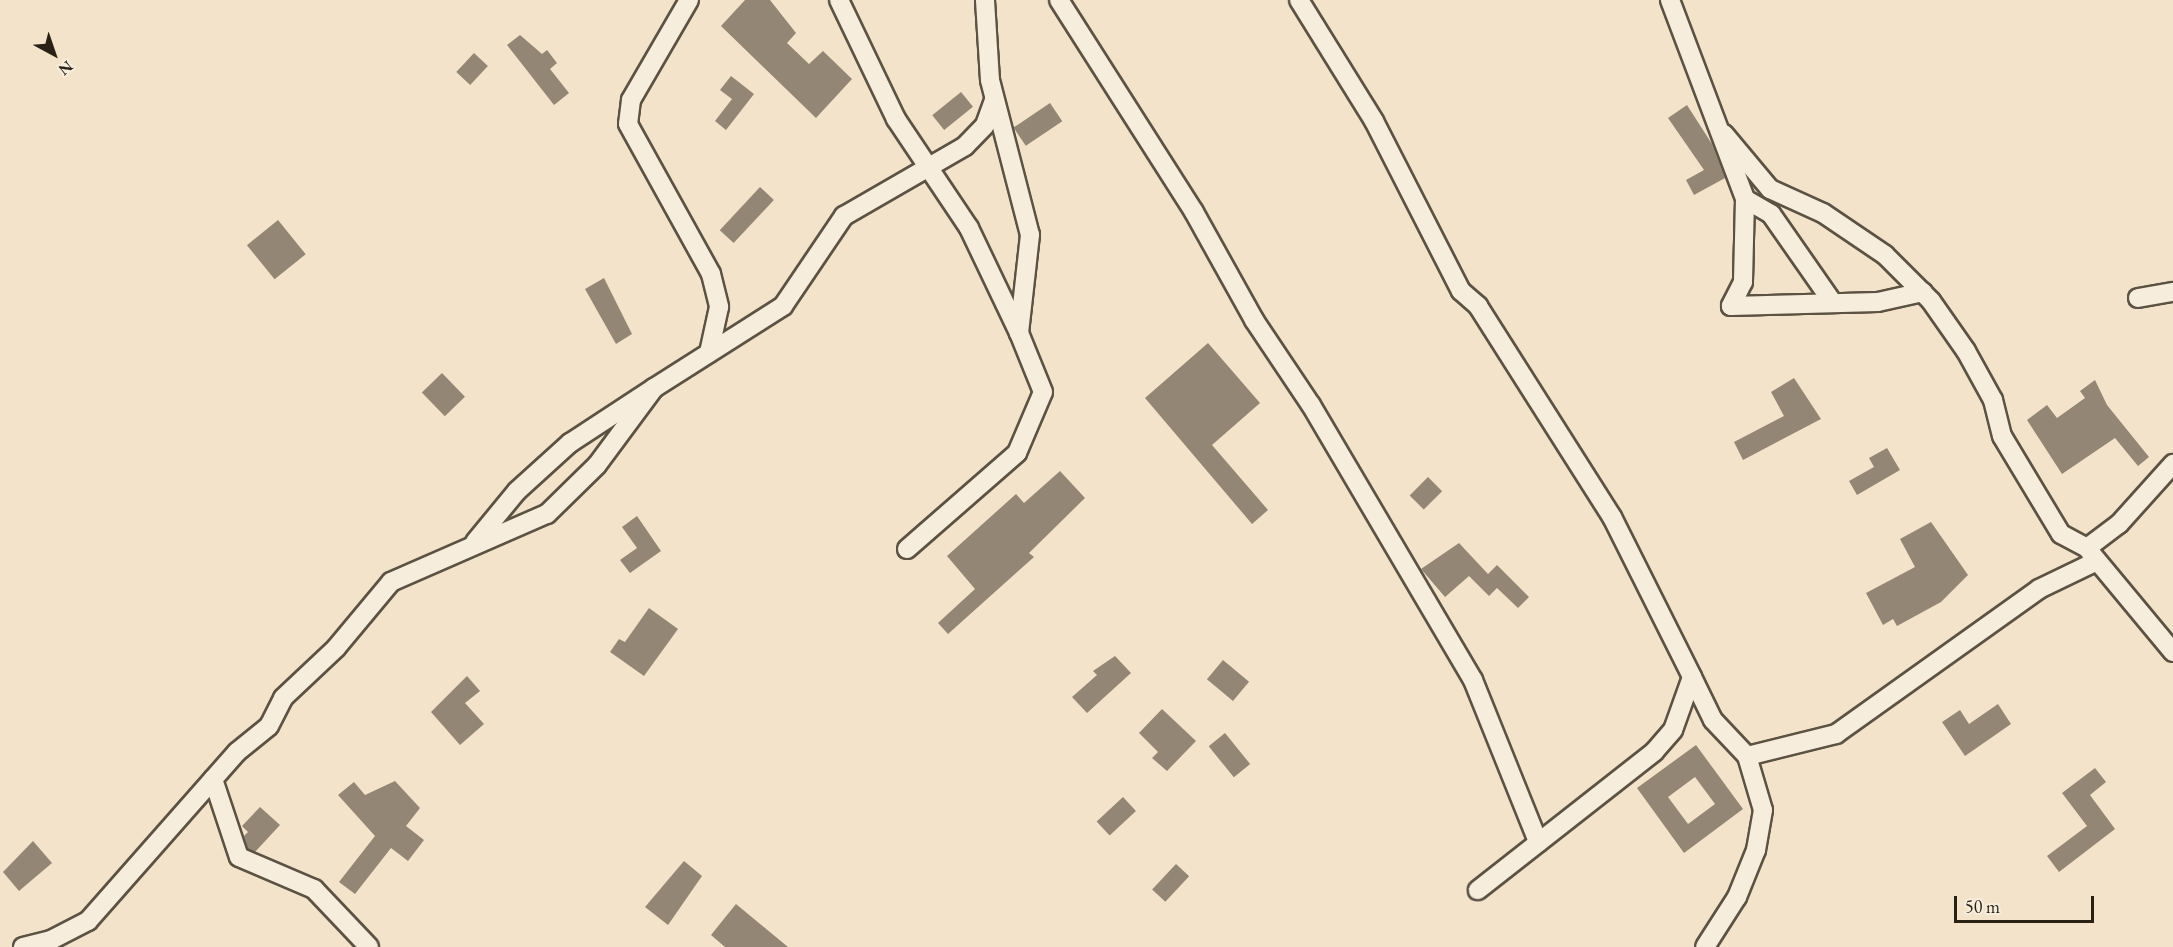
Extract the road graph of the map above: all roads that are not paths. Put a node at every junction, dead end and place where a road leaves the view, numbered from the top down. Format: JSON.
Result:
{"nodes":[{"id":1,"x":689,"y":0,"type":"edge"},
{"id":2,"x":838,"y":0,"type":"edge"},
{"id":3,"x":985,"y":0,"type":"edge"},
{"id":4,"x":1059,"y":0,"type":"edge"},
{"id":5,"x":1299,"y":0,"type":"edge"},
{"id":6,"x":1670,"y":0,"type":"edge"},
{"id":7,"x":994,"y":100,"type":"junction"},
{"id":8,"x":1724,"y":134,"type":"junction"},
{"id":9,"x":925,"y":166,"type":"junction"},
{"id":10,"x":1745,"y":200,"type":"junction"},
{"id":11,"x":1923,"y":292,"type":"junction"},
{"id":12,"x":2173,"y":292,"type":"edge"},
{"id":13,"x":2138,"y":298,"type":"dead end"},
{"id":14,"x":1833,"y":303,"type":"junction"},
{"id":15,"x":1019,"y":333,"type":"junction"},
{"id":16,"x":710,"y":353,"type":"junction"},
{"id":17,"x":654,"y":388,"type":"junction"},
{"id":18,"x":2173,"y":464,"type":"edge"},
{"id":19,"x":472,"y":546,"type":"junction"},
{"id":20,"x":907,"y":549,"type":"dead end"},
{"id":21,"x":2091,"y":555,"type":"junction"},
{"id":22,"x":2173,"y":652,"type":"edge"},
{"id":23,"x":1692,"y":677,"type":"junction"},
{"id":24,"x":1747,"y":756,"type":"junction"},
{"id":25,"x":213,"y":779,"type":"junction"},
{"id":26,"x":1538,"y":842,"type":"junction"},
{"id":27,"x":1478,"y":890,"type":"dead end"},
{"id":28,"x":23,"y":947,"type":"edge"},
{"id":29,"x":369,"y":947,"type":"edge"},
{"id":30,"x":1706,"y":947,"type":"edge"}],
"edges":[{"from":1,"to":16,"type":"street"},
{"from":2,"to":9,"type":"street"},
{"from":3,"to":7,"type":"street"},
{"from":4,"to":26,"type":"street"},
{"from":5,"to":23,"type":"street"},
{"from":6,"to":8,"type":"street"},
{"from":7,"to":9,"type":"street"},
{"from":7,"to":15,"type":"street"},
{"from":8,"to":10,"type":"street"},
{"from":8,"to":11,"type":"street"},
{"from":9,"to":15,"type":"street"},
{"from":9,"to":16,"type":"street"},
{"from":10,"to":14,"type":"street"},
{"from":10,"to":14,"type":"street"},
{"from":11,"to":14,"type":"street"},
{"from":11,"to":21,"type":"street"},
{"from":12,"to":13,"type":"street"},
{"from":15,"to":20,"type":"street"},
{"from":16,"to":17,"type":"street"},
{"from":17,"to":19,"type":"street"},
{"from":17,"to":19,"type":"street"},
{"from":18,"to":21,"type":"street"},
{"from":19,"to":25,"type":"street"},
{"from":21,"to":22,"type":"street"},
{"from":21,"to":24,"type":"street"},
{"from":23,"to":24,"type":"street"},
{"from":23,"to":26,"type":"street"},
{"from":24,"to":30,"type":"street"},
{"from":25,"to":28,"type":"street"},
{"from":25,"to":29,"type":"street"},
{"from":26,"to":27,"type":"street"}]}
